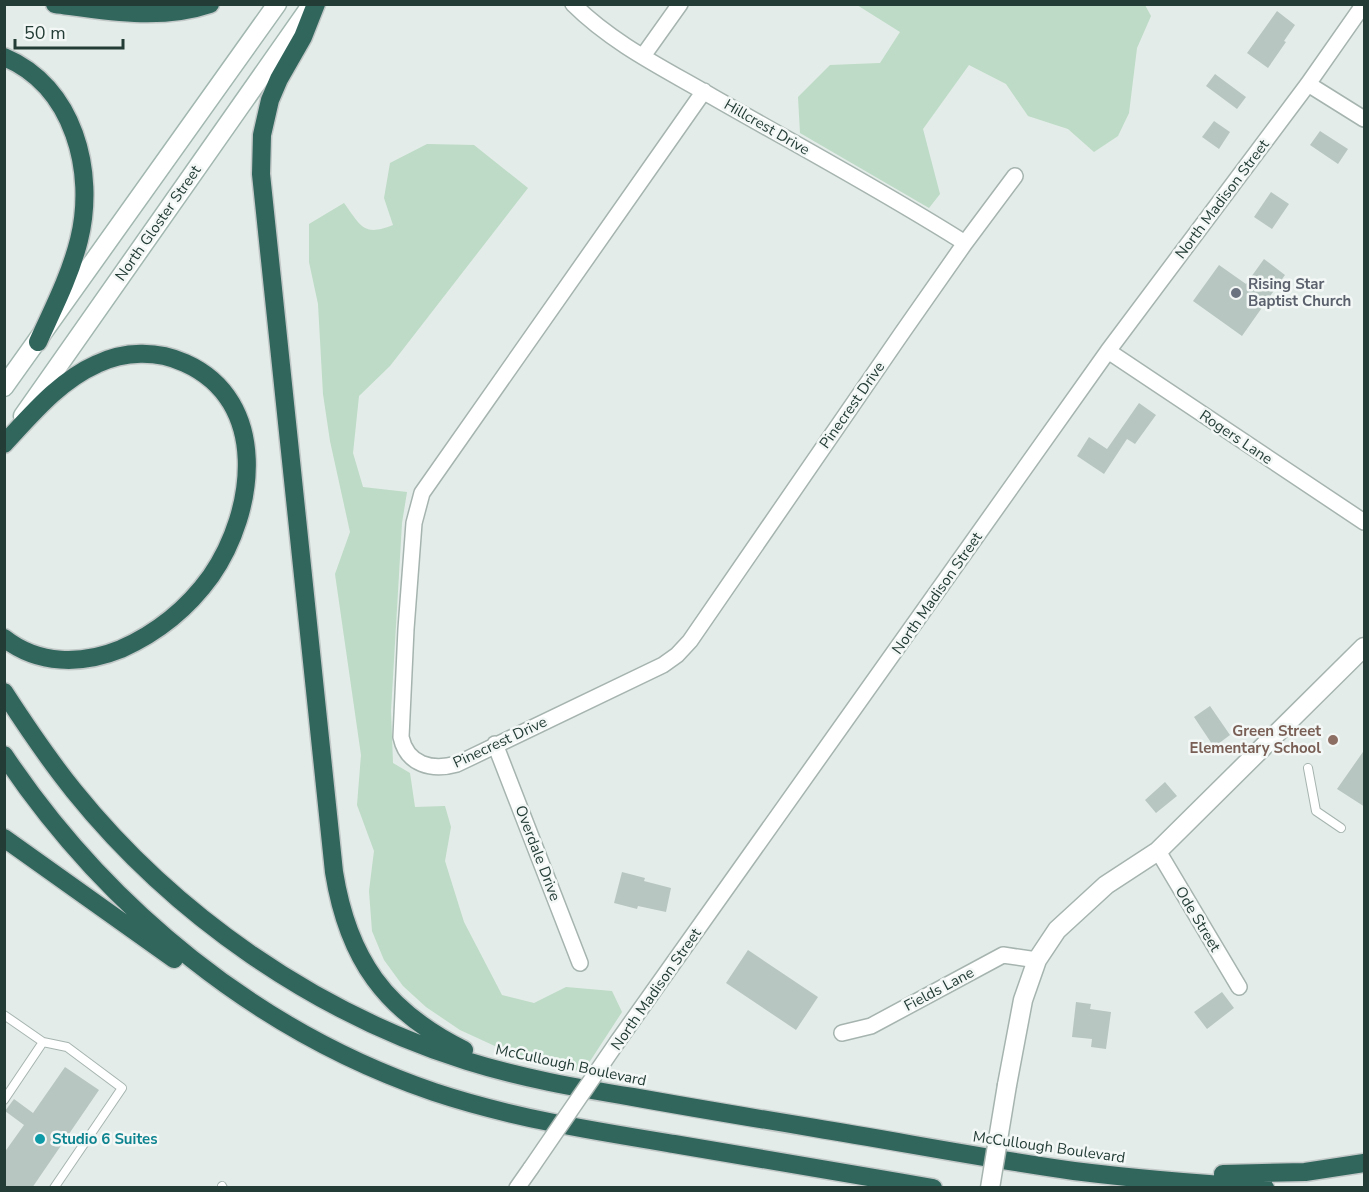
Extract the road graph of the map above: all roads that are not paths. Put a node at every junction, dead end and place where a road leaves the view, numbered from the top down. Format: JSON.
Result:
{"nodes":[{"id":1,"x":55,"y":4,"type":"edge"},
{"id":2,"x":210,"y":4,"type":"edge"},
{"id":3,"x":277,"y":4,"type":"edge"},
{"id":4,"x":314,"y":4,"type":"edge"},
{"id":5,"x":573,"y":4,"type":"edge"},
{"id":6,"x":680,"y":4,"type":"edge"},
{"id":7,"x":1365,"y":4,"type":"edge"},
{"id":8,"x":644,"y":56,"type":"junction"},
{"id":9,"x":4,"y":57,"type":"edge"},
{"id":10,"x":1308,"y":84,"type":"junction"},
{"id":11,"x":704,"y":92,"type":"junction"},
{"id":12,"x":1365,"y":119,"type":"edge"},
{"id":13,"x":1016,"y":176,"type":"dead end"},
{"id":14,"x":965,"y":243,"type":"junction"},
{"id":15,"x":38,"y":342,"type":"junction"},
{"id":16,"x":1108,"y":351,"type":"junction"},
{"id":17,"x":4,"y":387,"type":"edge"},
{"id":18,"x":4,"y":443,"type":"edge"},
{"id":19,"x":1365,"y":522,"type":"edge"},
{"id":20,"x":4,"y":638,"type":"edge"},
{"id":21,"x":1365,"y":647,"type":"edge"},
{"id":22,"x":4,"y":692,"type":"edge"},
{"id":23,"x":495,"y":744,"type":"junction"},
{"id":24,"x":4,"y":755,"type":"edge"},
{"id":25,"x":1308,"y":768,"type":"dead end"},
{"id":26,"x":1341,"y":828,"type":"dead end"},
{"id":27,"x":4,"y":838,"type":"edge"},
{"id":28,"x":1158,"y":852,"type":"junction"},
{"id":29,"x":1037,"y":960,"type":"junction"},
{"id":30,"x":580,"y":963,"type":"dead end"},
{"id":31,"x":1239,"y":987,"type":"dead end"},
{"id":32,"x":270,"y":1014,"type":"junction"},
{"id":33,"x":4,"y":1015,"type":"edge"},
{"id":34,"x":842,"y":1033,"type":"dead end"},
{"id":35,"x":43,"y":1042,"type":"junction"},
{"id":36,"x":518,"y":1075,"type":"junction"},
{"id":37,"x":4,"y":1100,"type":"edge"},
{"id":38,"x":1365,"y":1163,"type":"edge"},
{"id":39,"x":1069,"y":1170,"type":"junction"},
{"id":40,"x":54,"y":1188,"type":"edge"},
{"id":41,"x":518,"y":1188,"type":"edge"},
{"id":42,"x":933,"y":1188,"type":"edge"},
{"id":43,"x":990,"y":1188,"type":"edge"},
{"id":44,"x":1265,"y":1188,"type":"edge"}],
"edges":[{"from":1,"to":2,"type":"highway"},
{"from":3,"to":15,"type":"main road","name":"North Gloster Street"},
{"from":4,"to":18,"type":"main road","name":"North Gloster Street"},
{"from":4,"to":36,"type":"highway"},
{"from":5,"to":8,"type":"street","name":"Hillcrest Drive"},
{"from":6,"to":8,"type":"street"},
{"from":7,"to":10,"type":"street","name":"North Madison Street"},
{"from":8,"to":11,"type":"street","name":"Hillcrest Drive"},
{"from":9,"to":15,"type":"highway"},
{"from":10,"to":12,"type":"street"},
{"from":10,"to":16,"type":"street","name":"North Madison Street"},
{"from":11,"to":14,"type":"street","name":"Hillcrest Drive"},
{"from":11,"to":23,"type":"street","name":"Pinecrest Drive"},
{"from":13,"to":14,"type":"street","name":"Pinecrest Drive"},
{"from":14,"to":23,"type":"street","name":"Pinecrest Drive"},
{"from":15,"to":17,"type":"main road","name":"North Gloster Street"},
{"from":16,"to":19,"type":"street","name":"Rogers Lane"},
{"from":16,"to":41,"type":"street","name":"North Madison Street","bridge":true},
{"from":18,"to":20,"type":"highway"},
{"from":21,"to":28,"type":"main road"},
{"from":22,"to":36,"type":"highway","name":"McCullough Boulevard"},
{"from":23,"to":30,"type":"street","name":"Overdale Drive"},
{"from":24,"to":32,"type":"highway"},
{"from":25,"to":26,"type":"lane"},
{"from":27,"to":32,"type":"highway"},
{"from":28,"to":29,"type":"main road"},
{"from":28,"to":31,"type":"street","name":"Ode Street"},
{"from":29,"to":34,"type":"street","name":"Fields Lane"},
{"from":29,"to":43,"type":"main road","bridge":true},
{"from":32,"to":42,"type":"highway"},
{"from":33,"to":35,"type":"lane"},
{"from":35,"to":37,"type":"lane"},
{"from":35,"to":40,"type":"lane"},
{"from":36,"to":39,"type":"highway","name":"McCullough Boulevard"},
{"from":38,"to":39,"type":"highway"},
{"from":39,"to":44,"type":"highway","name":"McCullough Boulevard"}]}
